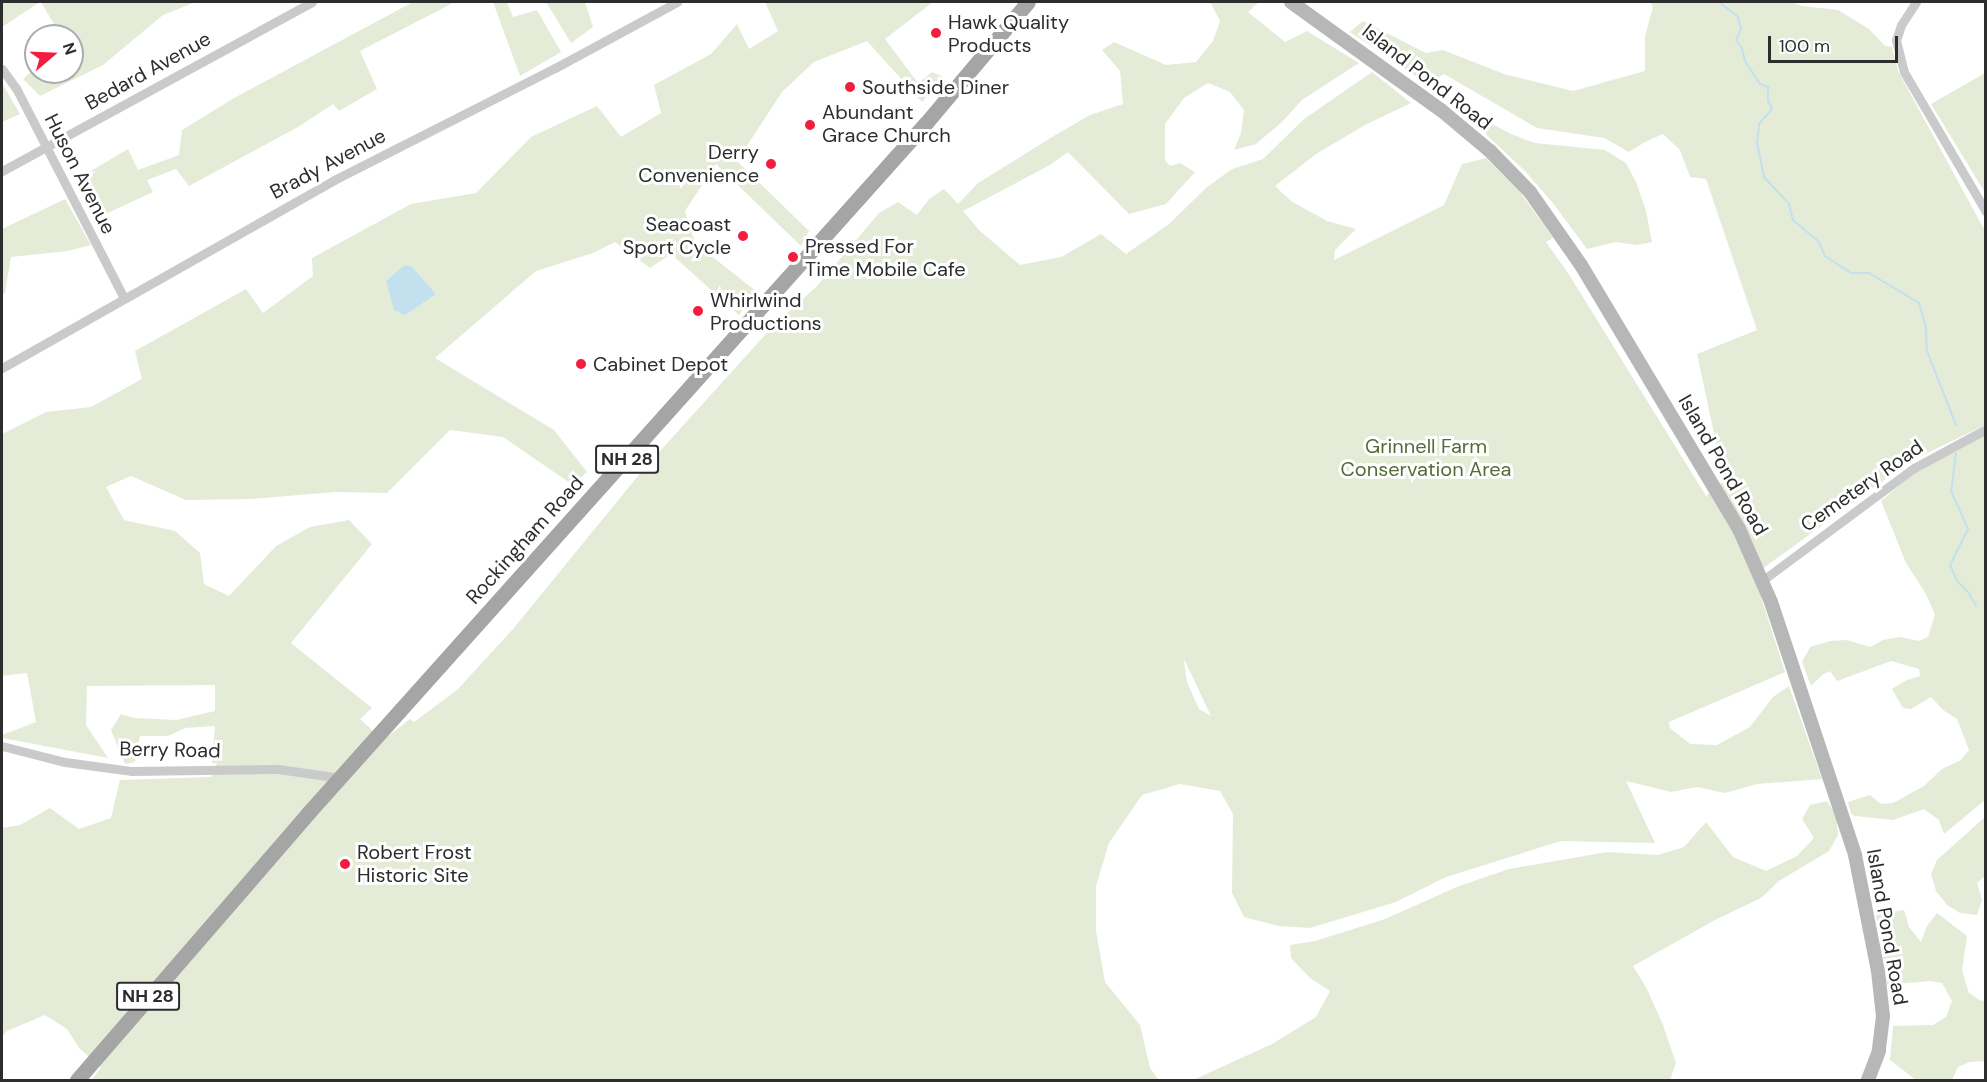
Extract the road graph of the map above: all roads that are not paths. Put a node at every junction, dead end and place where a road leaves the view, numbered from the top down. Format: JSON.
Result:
{"nodes":[{"id":1,"x":312,"y":2,"type":"edge"},
{"id":2,"x":677,"y":2,"type":"edge"},
{"id":3,"x":1028,"y":2,"type":"edge"},
{"id":4,"x":1291,"y":2,"type":"edge"},
{"id":5,"x":1916,"y":2,"type":"edge"},
{"id":6,"x":2,"y":69,"type":"edge"},
{"id":7,"x":46,"y":147,"type":"junction"},
{"id":8,"x":2,"y":171,"type":"edge"},
{"id":9,"x":1986,"y":212,"type":"edge"},
{"id":10,"x":124,"y":298,"type":"junction"},
{"id":11,"x":2,"y":368,"type":"edge"},
{"id":12,"x":1986,"y":429,"type":"edge"},
{"id":13,"x":1763,"y":580,"type":"junction"},
{"id":14,"x":2,"y":746,"type":"edge"},
{"id":15,"x":340,"y":778,"type":"junction"},
{"id":16,"x":77,"y":1080,"type":"edge"},
{"id":17,"x":1868,"y":1080,"type":"edge"}],
"edges":[{"from":1,"to":7,"type":"street","name":"Bedard Avenue"},
{"from":2,"to":10,"type":"street","name":"Brady Avenue"},
{"from":3,"to":15,"type":"main road","name":"Rockingham Road","number":"NH 28"},
{"from":4,"to":13,"type":"street","name":"Island Pond Road"},
{"from":5,"to":9,"type":"street"},
{"from":6,"to":7,"type":"street","name":"Huson Avenue"},
{"from":7,"to":8,"type":"street","name":"Bedard Avenue"},
{"from":7,"to":10,"type":"street","name":"Huson Avenue"},
{"from":10,"to":11,"type":"street","name":"Brady Avenue"},
{"from":12,"to":13,"type":"street","name":"Cemetery Road"},
{"from":13,"to":17,"type":"street","name":"Island Pond Road"},
{"from":14,"to":15,"type":"street","name":"Berry Road"},
{"from":15,"to":16,"type":"main road","name":"Rockingham Road","number":"NH 28"}]}
